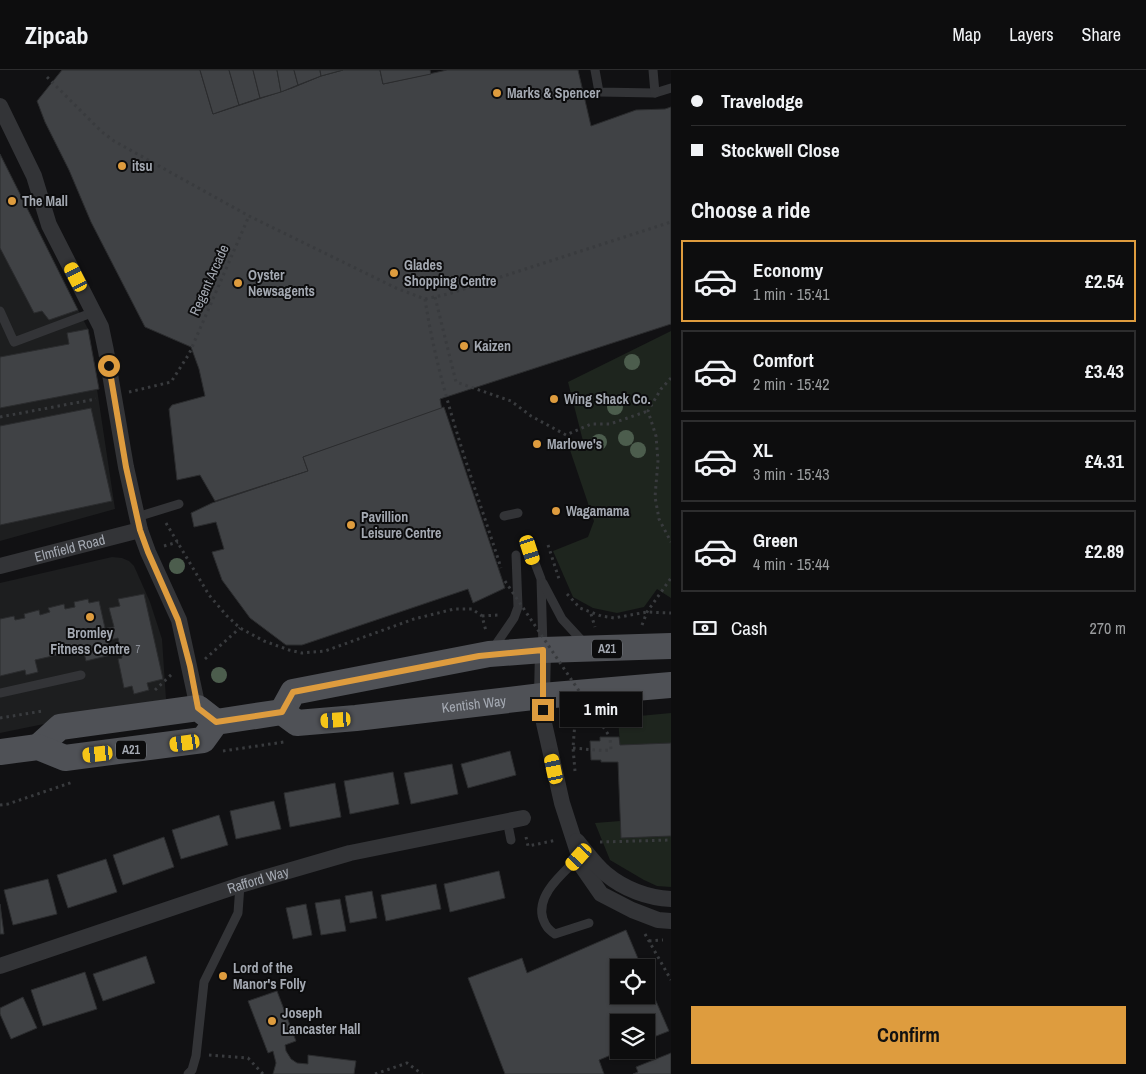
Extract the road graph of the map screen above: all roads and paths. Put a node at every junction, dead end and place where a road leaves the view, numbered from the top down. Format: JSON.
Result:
{"nodes":[{"id":1,"x":595,"y":70,"type":"edge"},
{"id":2,"x":653,"y":70,"type":"edge"},
{"id":3,"x":47,"y":77,"type":"dead end"},
{"id":4,"x":671,"y":88,"type":"edge"},
{"id":5,"x":654,"y":93,"type":"junction"},
{"id":6,"x":0,"y":106,"type":"edge"},
{"id":7,"x":249,"y":216,"type":"junction"},
{"id":8,"x":671,"y":222,"type":"edge"},
{"id":9,"x":435,"y":297,"type":"junction"},
{"id":10,"x":425,"y":299,"type":"junction"},
{"id":11,"x":0,"y":311,"type":"edge"},
{"id":12,"x":94,"y":312,"type":"junction"},
{"id":13,"x":671,"y":378,"type":"edge"},
{"id":14,"x":124,"y":393,"type":"dead end"},
{"id":15,"x":102,"y":398,"type":"dead end"},
{"id":16,"x":648,"y":411,"type":"junction"},
{"id":17,"x":0,"y":417,"type":"edge"},
{"id":18,"x":178,"y":504,"type":"dead end"},
{"id":19,"x":518,"y":513,"type":"dead end"},
{"id":20,"x":504,"y":516,"type":"dead end"},
{"id":21,"x":166,"y":523,"type":"dead end"},
{"id":22,"x":139,"y":524,"type":"junction"},
{"id":23,"x":178,"y":542,"type":"junction"},
{"id":24,"x":671,"y":542,"type":"edge"},
{"id":25,"x":548,"y":545,"type":"dead end"},
{"id":26,"x":160,"y":547,"type":"dead end"},
{"id":27,"x":530,"y":550,"type":"dead end"},
{"id":28,"x":516,"y":554,"type":"dead end"},
{"id":29,"x":0,"y":566,"type":"edge"},
{"id":30,"x":671,"y":578,"type":"edge"},
{"id":31,"x":541,"y":579,"type":"junction"},
{"id":32,"x":562,"y":585,"type":"dead end"},
{"id":33,"x":564,"y":590,"type":"dead end"},
{"id":34,"x":647,"y":612,"type":"junction"},
{"id":35,"x":671,"y":613,"type":"edge"},
{"id":36,"x":507,"y":614,"type":"dead end"},
{"id":37,"x":591,"y":614,"type":"junction"},
{"id":38,"x":482,"y":616,"type":"junction"},
{"id":39,"x":240,"y":628,"type":"junction"},
{"id":40,"x":593,"y":639,"type":"junction"},
{"id":41,"x":488,"y":644,"type":"junction"},
{"id":42,"x":671,"y":646,"type":"edge"},
{"id":43,"x":632,"y":648,"type":"junction"},
{"id":44,"x":543,"y":650,"type":"junction"},
{"id":45,"x":201,"y":664,"type":"dead end"},
{"id":46,"x":81,"y":675,"type":"dead end"},
{"id":47,"x":671,"y":685,"type":"edge"},
{"id":48,"x":0,"y":693,"type":"edge"},
{"id":49,"x":542,"y":696,"type":"junction"},
{"id":50,"x":282,"y":712,"type":"junction"},
{"id":51,"x":207,"y":715,"type":"junction"},
{"id":52,"x":573,"y":748,"type":"dead end"},
{"id":53,"x":0,"y":752,"type":"edge"},
{"id":54,"x":515,"y":819,"type":"junction"},
{"id":55,"x":572,"y":836,"type":"junction"},
{"id":56,"x":511,"y":840,"type":"dead end"},
{"id":57,"x":671,"y":840,"type":"edge"},
{"id":58,"x":586,"y":850,"type":"junction"},
{"id":59,"x":240,"y":885,"type":"junction"},
{"id":60,"x":671,"y":899,"type":"edge"},
{"id":61,"x":671,"y":921,"type":"edge"},
{"id":62,"x":590,"y":923,"type":"dead end"},
{"id":63,"x":671,"y":940,"type":"edge"},
{"id":64,"x":649,"y":941,"type":"dead end"},
{"id":65,"x":0,"y":966,"type":"edge"},
{"id":66,"x":196,"y":1056,"type":"junction"},
{"id":67,"x":188,"y":1074,"type":"edge"},
{"id":68,"x":263,"y":1074,"type":"edge"},
{"id":69,"x":375,"y":1074,"type":"edge"},
{"id":70,"x":422,"y":1074,"type":"edge"}],
"edges":[{"from":1,"to":5,"type":"lane"},
{"from":2,"to":5,"type":"lane"},
{"from":3,"to":7,"type":"path"},
{"from":4,"to":5,"type":"lane"},
{"from":6,"to":12,"type":"street"},
{"from":7,"to":10,"type":"path"},
{"from":7,"to":14,"type":"path","name":"Regent Arcade"},
{"from":8,"to":9,"type":"path"},
{"from":9,"to":10,"type":"path"},
{"from":9,"to":16,"type":"path"},
{"from":10,"to":52,"type":"path","bridge":true},
{"from":11,"to":12,"type":"lane"},
{"from":12,"to":22,"type":"street"},
{"from":13,"to":16,"type":"path"},
{"from":15,"to":17,"type":"path"},
{"from":16,"to":24,"type":"path"},
{"from":18,"to":22,"type":"lane"},
{"from":19,"to":20,"type":"lane"},
{"from":21,"to":23,"type":"path"},
{"from":22,"to":29,"type":"street","name":"Elmfield Road"},
{"from":22,"to":51,"type":"street"},
{"from":23,"to":26,"type":"path"},
{"from":23,"to":39,"type":"path"},
{"from":25,"to":32,"type":"path"},
{"from":27,"to":31,"type":"lane"},
{"from":28,"to":41,"type":"lane"},
{"from":30,"to":34,"type":"path"},
{"from":31,"to":40,"type":"lane"},
{"from":31,"to":44,"type":"lane"},
{"from":33,"to":37,"type":"path"},
{"from":34,"to":35,"type":"path"},
{"from":34,"to":37,"type":"path"},
{"from":34,"to":43,"type":"path"},
{"from":36,"to":38,"type":"path"},
{"from":37,"to":40,"type":"path"},
{"from":38,"to":39,"type":"path"},
{"from":38,"to":41,"type":"path"},
{"from":39,"to":45,"type":"path"},
{"from":40,"to":43,"type":"main road","number":"A21"},
{"from":40,"to":44,"type":"main road","number":"A21"},
{"from":41,"to":44,"type":"main road","number":"A21"},
{"from":41,"to":50,"type":"main road","number":"A21"},
{"from":42,"to":43,"type":"main road","number":"A21"},
{"from":44,"to":49,"type":"street"},
{"from":46,"to":48,"type":"lane"},
{"from":47,"to":49,"type":"main road","name":"Kentish Way"},
{"from":49,"to":50,"type":"main road","name":"Kentish Way"},
{"from":49,"to":55,"type":"street"},
{"from":50,"to":51,"type":"main road"},
{"from":51,"to":53,"type":"main road","number":"A21"},
{"from":54,"to":55,"type":"path"},
{"from":54,"to":56,"type":"lane"},
{"from":54,"to":59,"type":"street","name":"Rafford Way"},
{"from":55,"to":58,"type":"street"},
{"from":57,"to":58,"type":"path"},
{"from":58,"to":60,"type":"street"},
{"from":58,"to":61,"type":"street"},
{"from":58,"to":62,"type":"lane"},
{"from":59,"to":65,"type":"street","name":"Rafford Way"},
{"from":59,"to":66,"type":"lane"},
{"from":63,"to":64,"type":"path"},
{"from":66,"to":67,"type":"lane"},
{"from":66,"to":68,"type":"path"},
{"from":69,"to":70,"type":"path"}]}
